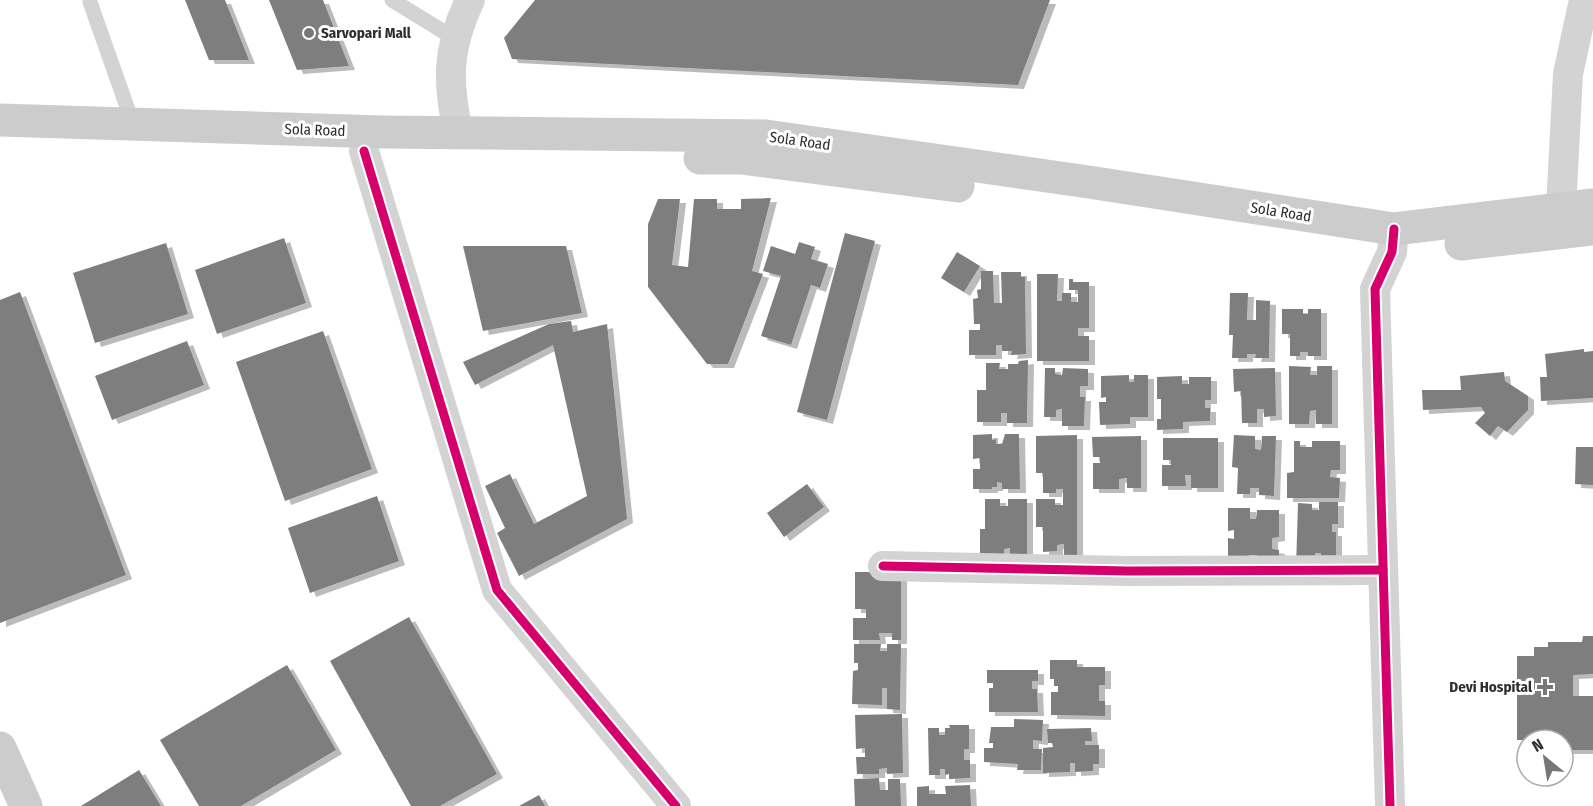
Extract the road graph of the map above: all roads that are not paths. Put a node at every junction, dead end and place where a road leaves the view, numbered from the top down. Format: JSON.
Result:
{"nodes":[{"id":1,"x":392,"y":0,"type":"edge"},
{"id":2,"x":470,"y":0,"type":"edge"},
{"id":3,"x":1584,"y":0,"type":"edge"},
{"id":4,"x":90,"y":2,"type":"dead end"},
{"id":5,"x":454,"y":38,"type":"junction"},
{"id":6,"x":0,"y":120,"type":"edge"},
{"id":7,"x":133,"y":124,"type":"junction"},
{"id":8,"x":458,"y":132,"type":"junction"},
{"id":9,"x":0,"y":141,"type":"edge"},
{"id":10,"x":364,"y":151,"type":"junction"},
{"id":11,"x":1593,"y":205,"type":"edge"},
{"id":12,"x":1561,"y":209,"type":"junction"},
{"id":13,"x":1593,"y":229,"type":"edge"},
{"id":14,"x":1393,"y":241,"type":"junction"},
{"id":15,"x":883,"y":566,"type":"dead end"},
{"id":16,"x":1383,"y":570,"type":"junction"},
{"id":17,"x":0,"y":748,"type":"edge"},
{"id":18,"x":26,"y":806,"type":"edge"},
{"id":19,"x":676,"y":806,"type":"edge"},
{"id":20,"x":1390,"y":806,"type":"edge"}],
"edges":[{"from":1,"to":5,"type":"lane"},
{"from":2,"to":5,"type":"street"},
{"from":3,"to":12,"type":"street"},
{"from":4,"to":7,"type":"lane"},
{"from":5,"to":8,"type":"street"},
{"from":6,"to":7,"type":"main road","name":"Sola Road"},
{"from":7,"to":8,"type":"main road","name":"Sola Road"},
{"from":8,"to":14,"type":"main road","name":"Sola Road"},
{"from":9,"to":10,"type":"main road","name":"Sola Road"},
{"from":10,"to":14,"type":"main road","name":"Sola Road"},
{"from":10,"to":19,"type":"street"},
{"from":11,"to":12,"type":"main road","name":"Sola Road"},
{"from":12,"to":14,"type":"main road","name":"Sola Road"},
{"from":13,"to":14,"type":"main road","name":"Sola Road"},
{"from":14,"to":16,"type":"street"},
{"from":15,"to":16,"type":"street"},
{"from":16,"to":20,"type":"street"},
{"from":17,"to":18,"type":"main road"}]}
